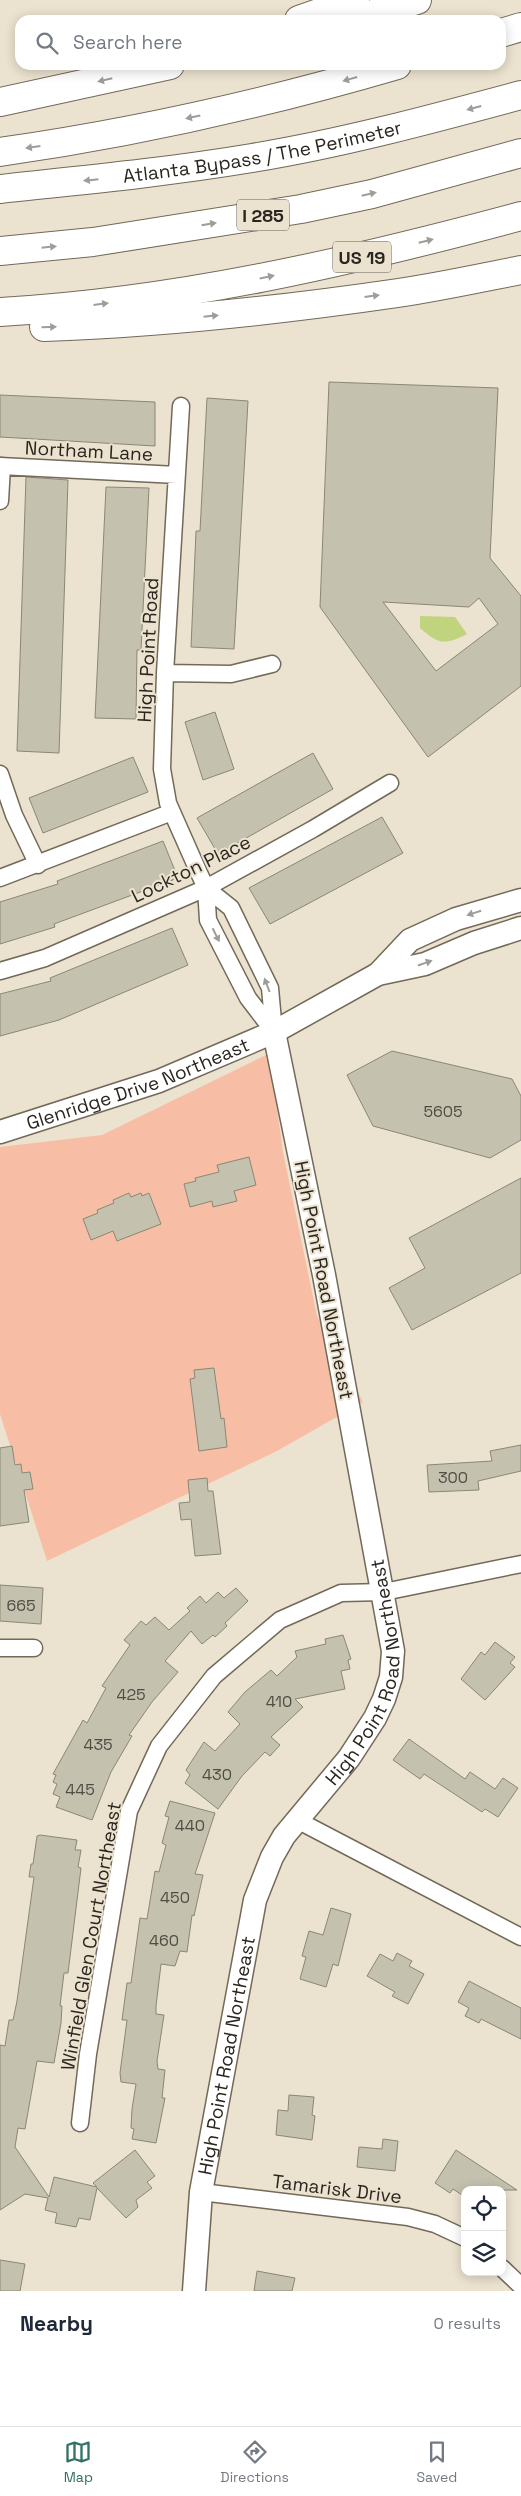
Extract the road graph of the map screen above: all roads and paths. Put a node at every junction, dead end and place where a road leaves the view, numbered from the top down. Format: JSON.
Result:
{"nodes":[{"id":1,"x":355,"y":0,"type":"edge"},
{"id":2,"x":417,"y":0,"type":"edge"},
{"id":3,"x":313,"y":15,"type":"edge"},
{"id":4,"x":370,"y":15,"type":"edge"},
{"id":5,"x":521,"y":27,"type":"edge"},
{"id":6,"x":506,"y":32,"type":"edge"},
{"id":7,"x":147,"y":70,"type":"edge"},
{"id":8,"x":380,"y":70,"type":"edge"},
{"id":9,"x":521,"y":96,"type":"edge"},
{"id":10,"x":0,"y":102,"type":"edge"},
{"id":11,"x":0,"y":152,"type":"edge"},
{"id":12,"x":521,"y":153,"type":"edge"},
{"id":13,"x":0,"y":189,"type":"edge"},
{"id":14,"x":521,"y":216,"type":"edge"},
{"id":15,"x":0,"y":251,"type":"edge"},
{"id":16,"x":521,"y":270,"type":"edge"},
{"id":17,"x":0,"y":312,"type":"edge"},
{"id":18,"x":0,"y":327,"type":"edge"},
{"id":19,"x":181,"y":406,"type":"dead end"},
{"id":20,"x":1,"y":466,"type":"edge"},
{"id":21,"x":177,"y":475,"type":"junction"},
{"id":22,"x":0,"y":501,"type":"edge"},
{"id":23,"x":272,"y":664,"type":"dead end"},
{"id":24,"x":165,"y":673,"type":"junction"},
{"id":25,"x":0,"y":774,"type":"edge"},
{"id":26,"x":390,"y":783,"type":"dead end"},
{"id":27,"x":172,"y":812,"type":"junction"},
{"id":28,"x":38,"y":865,"type":"junction"},
{"id":29,"x":0,"y":878,"type":"edge"},
{"id":30,"x":206,"y":888,"type":"junction"},
{"id":31,"x":521,"y":900,"type":"edge"},
{"id":32,"x":521,"y":928,"type":"edge"},
{"id":33,"x":0,"y":971,"type":"edge"},
{"id":34,"x":378,"y":974,"type":"junction"},
{"id":35,"x":274,"y":1032,"type":"junction"},
{"id":36,"x":0,"y":1132,"type":"edge"},
{"id":37,"x":521,"y":1564,"type":"edge"},
{"id":38,"x":384,"y":1592,"type":"junction"},
{"id":39,"x":0,"y":1648,"type":"edge"},
{"id":40,"x":34,"y":1648,"type":"dead end"},
{"id":41,"x":297,"y":1820,"type":"junction"},
{"id":42,"x":521,"y":1937,"type":"edge"},
{"id":43,"x":80,"y":2123,"type":"dead end"},
{"id":44,"x":201,"y":2192,"type":"junction"},
{"id":45,"x":461,"y":2236,"type":"edge"},
{"id":46,"x":506,"y":2272,"type":"edge"},
{"id":47,"x":521,"y":2286,"type":"edge"},
{"id":48,"x":194,"y":2291,"type":"edge"}],
"edges":[{"from":1,"to":3,"type":"highway"},
{"from":2,"to":4,"type":"highway"},
{"from":5,"to":6,"type":"highway"},
{"from":7,"to":10,"type":"highway","one_way":true},
{"from":8,"to":11,"type":"highway","one_way":true},
{"from":9,"to":13,"type":"highway","name":"Atlanta Bypass / The Perimeter","one_way":true},
{"from":15,"to":12,"type":"highway","number":"I 285","one_way":true},
{"from":17,"to":14,"type":"highway","number":"US 19","one_way":true},
{"from":18,"to":16,"type":"highway","one_way":true},
{"from":19,"to":21,"type":"street","name":"High Point Road"},
{"from":20,"to":21,"type":"street","name":"Northam Lane"},
{"from":20,"to":22,"type":"street"},
{"from":21,"to":24,"type":"street","name":"High Point Road"},
{"from":23,"to":24,"type":"street"},
{"from":24,"to":27,"type":"street","name":"High Point Road"},
{"from":25,"to":28,"type":"street"},
{"from":26,"to":30,"type":"street","name":"Lockton Place"},
{"from":27,"to":28,"type":"street"},
{"from":27,"to":30,"type":"street","name":"High Point Road"},
{"from":28,"to":29,"type":"street"},
{"from":30,"to":33,"type":"street","name":"Lockton Place"},
{"from":30,"to":35,"type":"street","name":"High Point Road","one_way":true},
{"from":35,"to":30,"type":"street","name":"High Point Road","one_way":true},
{"from":31,"to":34,"type":"street","one_way":true},
{"from":34,"to":32,"type":"street","one_way":true},
{"from":34,"to":35,"type":"street","name":"Glenridge Drive Northeast"},
{"from":35,"to":36,"type":"street","name":"Glenridge Drive Northeast"},
{"from":35,"to":38,"type":"street","name":"High Point Road Northeast"},
{"from":37,"to":38,"type":"street","name":"Winfield Glen Court Northeast"},
{"from":38,"to":41,"type":"street","name":"High Point Road Northeast"},
{"from":38,"to":43,"type":"street","name":"Winfield Glen Court Northeast"},
{"from":39,"to":40,"type":"street"},
{"from":41,"to":42,"type":"street"},
{"from":41,"to":44,"type":"street","name":"High Point Road Northeast"},
{"from":44,"to":45,"type":"street","name":"Tamarisk Drive"},
{"from":44,"to":48,"type":"street","name":"High Point Road Northeast"},
{"from":46,"to":47,"type":"street"}]}
